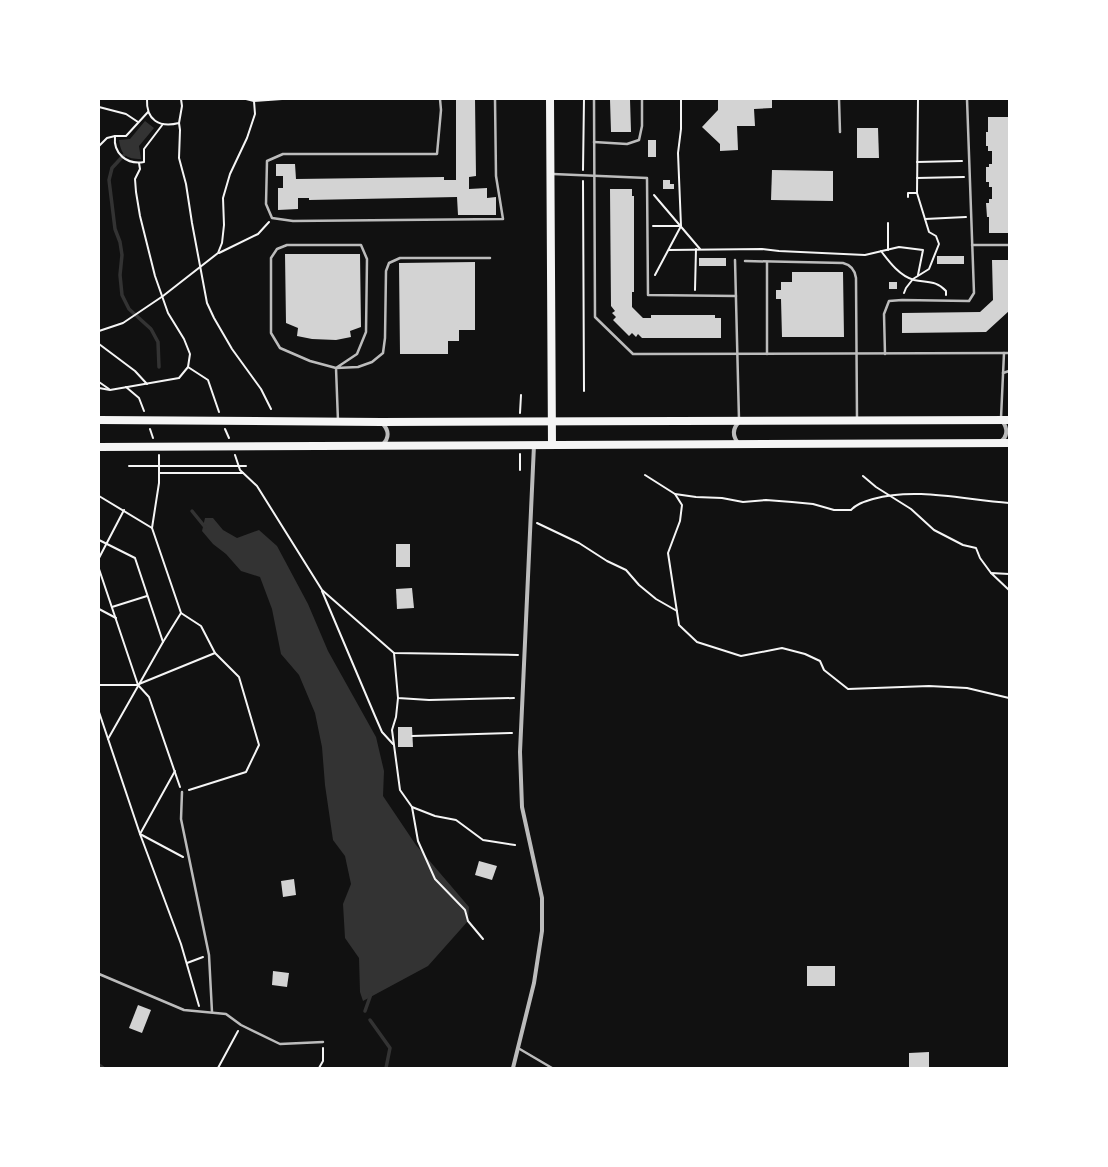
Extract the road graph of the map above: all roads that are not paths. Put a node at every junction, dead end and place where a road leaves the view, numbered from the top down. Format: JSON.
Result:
{"nodes":[{"id":1,"x":440,"y":99,"type":"edge"},
{"id":2,"x":495,"y":99,"type":"edge"},
{"id":3,"x":550,"y":99,"type":"edge"},
{"id":4,"x":594,"y":99,"type":"edge"},
{"id":5,"x":642,"y":99,"type":"edge"},
{"id":6,"x":839,"y":99,"type":"edge"},
{"id":7,"x":967,"y":99,"type":"edge"},
{"id":8,"x":840,"y":132,"type":"dead end"},
{"id":9,"x":594,"y":142,"type":"junction"},
{"id":10,"x":550,"y":174,"type":"junction"},
{"id":11,"x":594,"y":175,"type":"junction"},
{"id":12,"x":1009,"y":244,"type":"edge"},
{"id":13,"x":972,"y":245,"type":"junction"},
{"id":14,"x":490,"y":258,"type":"dead end"},
{"id":15,"x":736,"y":260,"type":"dead end"},
{"id":16,"x":745,"y":262,"type":"dead end"},
{"id":17,"x":767,"y":262,"type":"junction"},
{"id":18,"x":736,"y":296,"type":"junction"},
{"id":19,"x":738,"y":354,"type":"junction"},
{"id":20,"x":767,"y":354,"type":"junction"},
{"id":21,"x":856,"y":354,"type":"junction"},
{"id":22,"x":885,"y":354,"type":"junction"},
{"id":23,"x":1004,"y":354,"type":"junction"},
{"id":24,"x":1009,"y":354,"type":"edge"},
{"id":25,"x":336,"y":368,"type":"junction"},
{"id":26,"x":1009,"y":371,"type":"edge"},
{"id":27,"x":1003,"y":373,"type":"junction"},
{"id":28,"x":99,"y":420,"type":"edge"},
{"id":29,"x":1005,"y":420,"type":"edge"},
{"id":30,"x":338,"y":421,"type":"junction"},
{"id":31,"x":857,"y":421,"type":"junction"},
{"id":32,"x":381,"y":422,"type":"junction"},
{"id":33,"x":552,"y":422,"type":"junction"},
{"id":34,"x":739,"y":422,"type":"junction"},
{"id":35,"x":1000,"y":443,"type":"junction"},
{"id":36,"x":1009,"y":443,"type":"edge"},
{"id":37,"x":740,"y":444,"type":"junction"},
{"id":38,"x":534,"y":445,"type":"junction"},
{"id":39,"x":552,"y":445,"type":"junction"},
{"id":40,"x":380,"y":446,"type":"junction"},
{"id":41,"x":99,"y":447,"type":"edge"},
{"id":42,"x":182,"y":792,"type":"road end"},
{"id":43,"x":99,"y":974,"type":"edge"},
{"id":44,"x":212,"y":1012,"type":"junction"},
{"id":45,"x":323,"y":1042,"type":"road end"},
{"id":46,"x":518,"y":1048,"type":"junction"},
{"id":47,"x":513,"y":1068,"type":"edge"},
{"id":48,"x":552,"y":1068,"type":"edge"}],
"edges":[{"from":1,"to":2,"type":"lane"},
{"from":3,"to":10,"type":"main road"},
{"from":4,"to":9,"type":"lane"},
{"from":5,"to":9,"type":"lane"},
{"from":6,"to":8,"type":"lane"},
{"from":7,"to":13,"type":"lane"},
{"from":9,"to":11,"type":"lane"},
{"from":10,"to":11,"type":"lane"},
{"from":10,"to":33,"type":"main road"},
{"from":11,"to":18,"type":"lane"},
{"from":11,"to":19,"type":"lane"},
{"from":12,"to":13,"type":"lane"},
{"from":13,"to":22,"type":"lane"},
{"from":14,"to":25,"type":"lane"},
{"from":15,"to":18,"type":"lane"},
{"from":16,"to":17,"type":"lane"},
{"from":17,"to":20,"type":"lane"},
{"from":17,"to":21,"type":"lane"},
{"from":18,"to":19,"type":"lane"},
{"from":19,"to":20,"type":"lane"},
{"from":19,"to":34,"type":"lane"},
{"from":20,"to":21,"type":"lane"},
{"from":21,"to":22,"type":"lane"},
{"from":21,"to":31,"type":"lane"},
{"from":22,"to":23,"type":"lane"},
{"from":23,"to":24,"type":"lane"},
{"from":23,"to":27,"type":"lane"},
{"from":25,"to":25,"type":"lane"},
{"from":25,"to":30,"type":"lane"},
{"from":26,"to":27,"type":"lane"},
{"from":27,"to":29,"type":"lane"},
{"from":28,"to":30,"type":"main road"},
{"from":29,"to":31,"type":"main road"},
{"from":29,"to":35,"type":"street"},
{"from":30,"to":32,"type":"main road"},
{"from":31,"to":34,"type":"main road"},
{"from":32,"to":33,"type":"main road"},
{"from":32,"to":40,"type":"street"},
{"from":33,"to":34,"type":"main road"},
{"from":33,"to":39,"type":"main road"},
{"from":34,"to":37,"type":"street"},
{"from":35,"to":36,"type":"main road"},
{"from":35,"to":37,"type":"main road"},
{"from":37,"to":39,"type":"main road"},
{"from":38,"to":39,"type":"main road"},
{"from":38,"to":40,"type":"main road"},
{"from":38,"to":46,"type":"street"},
{"from":40,"to":41,"type":"main road"},
{"from":42,"to":44,"type":"lane"},
{"from":43,"to":44,"type":"lane"},
{"from":44,"to":45,"type":"lane"},
{"from":46,"to":47,"type":"street"},
{"from":46,"to":48,"type":"lane"}]}
